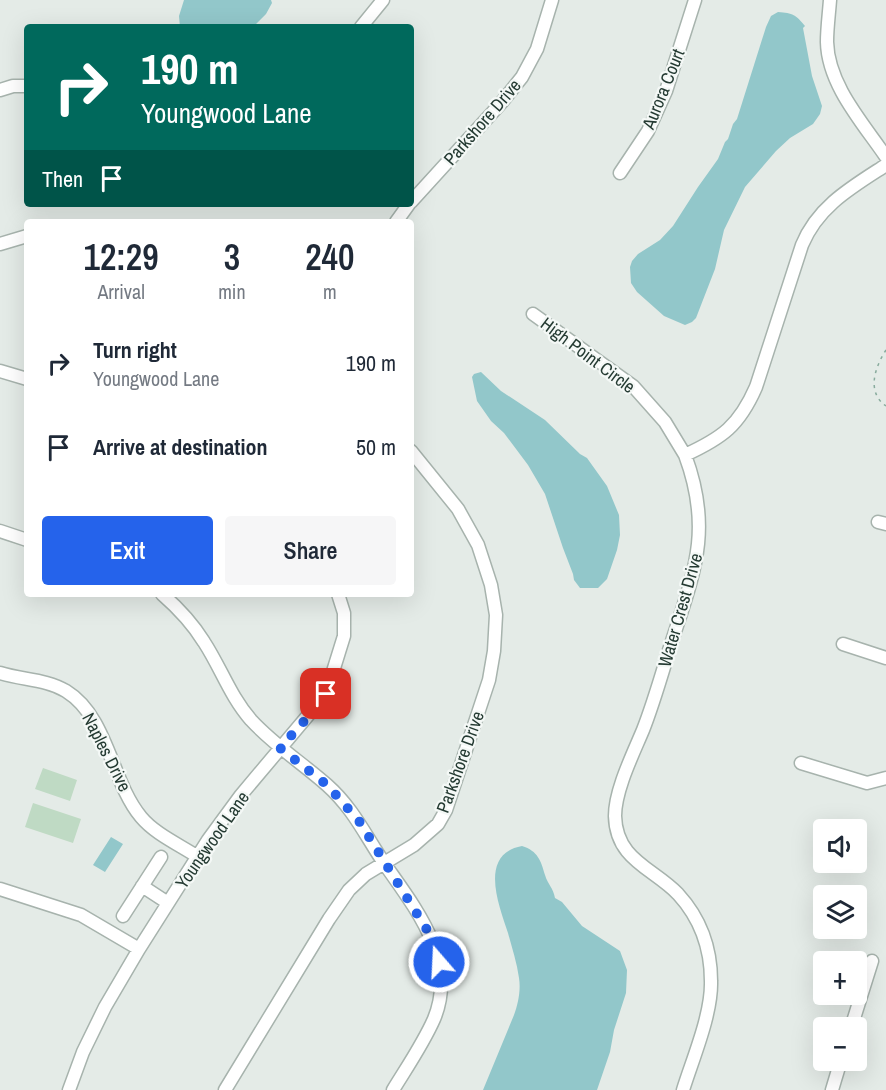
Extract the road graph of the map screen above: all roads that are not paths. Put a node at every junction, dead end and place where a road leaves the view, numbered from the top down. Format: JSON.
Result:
{"nodes":[{"id":1,"x":383,"y":0,"type":"edge"},
{"id":2,"x":552,"y":0,"type":"edge"},
{"id":3,"x":695,"y":0,"type":"edge"},
{"id":4,"x":831,"y":0,"type":"edge"},
{"id":5,"x":363,"y":24,"type":"edge"},
{"id":6,"x":24,"y":86,"type":"edge"},
{"id":7,"x":0,"y":90,"type":"edge"},
{"id":8,"x":886,"y":157,"type":"edge"},
{"id":9,"x":886,"y":165,"type":"edge"},
{"id":10,"x":620,"y":173,"type":"dead end"},
{"id":11,"x":414,"y":199,"type":"edge"},
{"id":12,"x":24,"y":236,"type":"edge"},
{"id":13,"x":0,"y":244,"type":"edge"},
{"id":14,"x":533,"y":314,"type":"dead end"},
{"id":15,"x":0,"y":371,"type":"edge"},
{"id":16,"x":24,"y":378,"type":"edge"},
{"id":17,"x":414,"y":455,"type":"edge"},
{"id":18,"x":685,"y":455,"type":"junction"},
{"id":19,"x":0,"y":531,"type":"edge"},
{"id":20,"x":24,"y":539,"type":"edge"},
{"id":21,"x":166,"y":597,"type":"edge"},
{"id":22,"x":339,"y":597,"type":"edge"},
{"id":23,"x":843,"y":644,"type":"dead end"},
{"id":24,"x":886,"y":658,"type":"edge"},
{"id":25,"x":0,"y":673,"type":"edge"},
{"id":26,"x":280,"y":748,"type":"junction"},
{"id":27,"x":801,"y":763,"type":"dead end"},
{"id":28,"x":886,"y":778,"type":"edge"},
{"id":29,"x":198,"y":856,"type":"junction"},
{"id":30,"x":161,"y":857,"type":"dead end"},
{"id":31,"x":385,"y":864,"type":"junction"},
{"id":32,"x":142,"y":886,"type":"junction"},
{"id":33,"x":0,"y":889,"type":"edge"},
{"id":34,"x":168,"y":903,"type":"junction"},
{"id":35,"x":123,"y":916,"type":"dead end"},
{"id":36,"x":139,"y":949,"type":"junction"},
{"id":37,"x":872,"y":961,"type":"dead end"},
{"id":38,"x":854,"y":1017,"type":"edge"},
{"id":39,"x":837,"y":1071,"type":"edge"},
{"id":40,"x":69,"y":1090,"type":"edge"},
{"id":41,"x":225,"y":1090,"type":"edge"},
{"id":42,"x":393,"y":1090,"type":"edge"},
{"id":43,"x":683,"y":1090,"type":"edge"},
{"id":44,"x":831,"y":1090,"type":"edge"}],
"edges":[{"from":1,"to":5,"type":"street"},
{"from":2,"to":11,"type":"street","name":"Parkshore Drive"},
{"from":3,"to":10,"type":"street","name":"Aurora Court"},
{"from":4,"to":8,"type":"street"},
{"from":6,"to":7,"type":"street"},
{"from":9,"to":18,"type":"street"},
{"from":12,"to":13,"type":"street"},
{"from":14,"to":18,"type":"street","name":"High Point Circle"},
{"from":15,"to":16,"type":"street"},
{"from":17,"to":31,"type":"street","name":"Parkshore Drive"},
{"from":18,"to":43,"type":"street","name":"Water Crest Drive"},
{"from":19,"to":20,"type":"street"},
{"from":21,"to":26,"type":"street"},
{"from":22,"to":26,"type":"street","name":"Youngwood Lane"},
{"from":23,"to":24,"type":"street"},
{"from":25,"to":29,"type":"street","name":"Naples Drive"},
{"from":26,"to":29,"type":"street","name":"Youngwood Lane"},
{"from":26,"to":31,"type":"street"},
{"from":27,"to":28,"type":"street"},
{"from":29,"to":34,"type":"street","name":"Youngwood Lane"},
{"from":30,"to":32,"type":"street"},
{"from":31,"to":41,"type":"street","name":"Parkshore Drive"},
{"from":31,"to":42,"type":"street"},
{"from":32,"to":34,"type":"street"},
{"from":32,"to":35,"type":"street"},
{"from":33,"to":36,"type":"street"},
{"from":34,"to":36,"type":"street","name":"Youngwood Lane"},
{"from":36,"to":40,"type":"street","name":"Youngwood Lane"},
{"from":37,"to":38,"type":"street"},
{"from":39,"to":44,"type":"street"}]}
